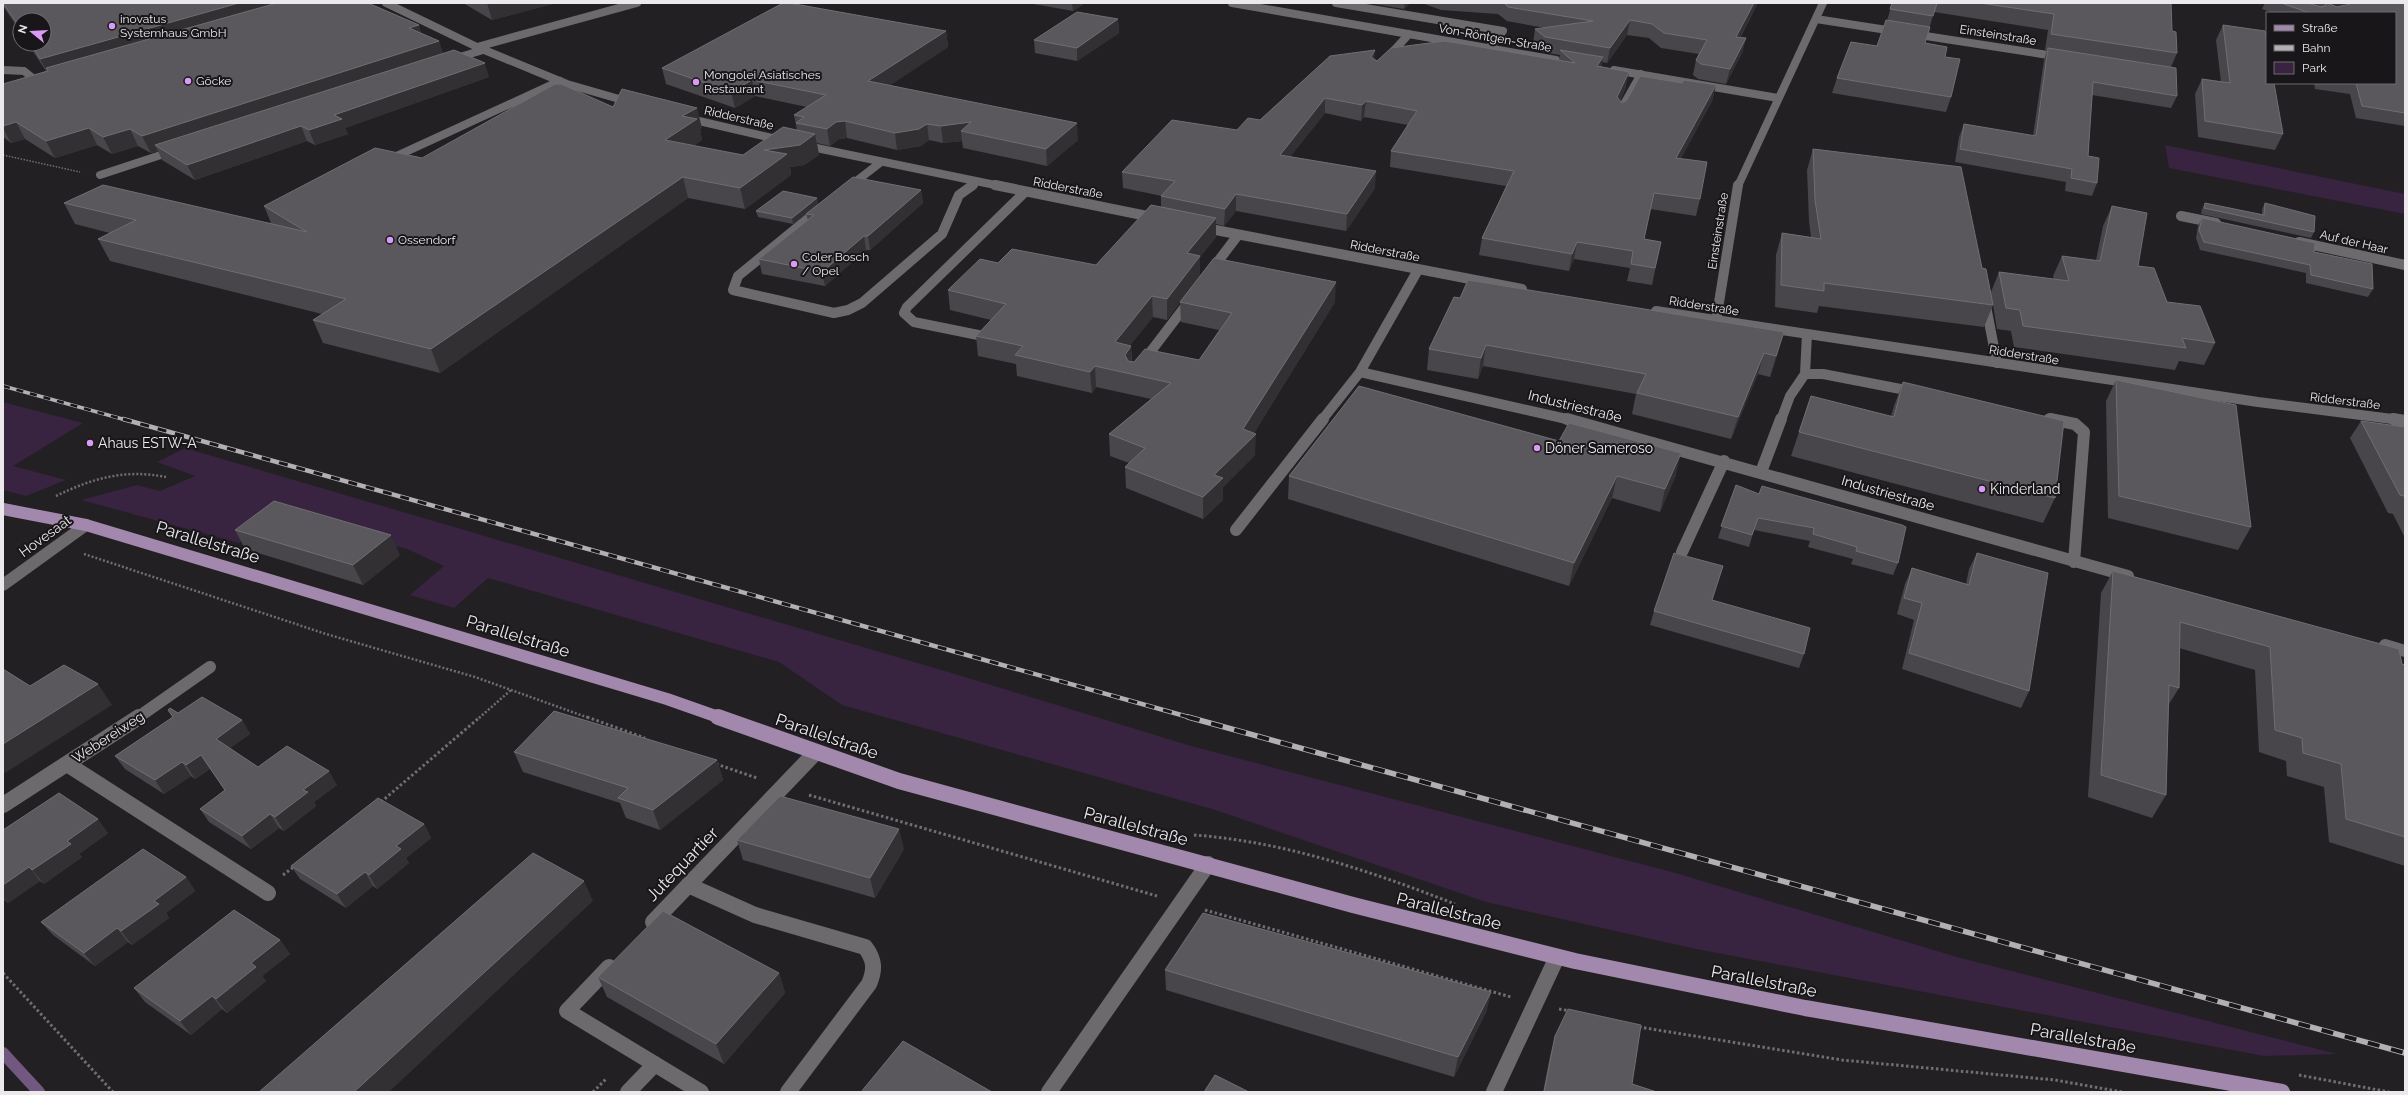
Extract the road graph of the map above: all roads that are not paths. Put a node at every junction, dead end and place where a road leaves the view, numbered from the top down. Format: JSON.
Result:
{"nodes":[{"id":1,"x":386,"y":3,"type":"edge"},
{"id":2,"x":637,"y":3,"type":"edge"},
{"id":3,"x":1232,"y":3,"type":"edge"},
{"id":4,"x":1336,"y":3,"type":"edge"},
{"id":5,"x":1823,"y":3,"type":"edge"},
{"id":6,"x":1816,"y":19,"type":"junction"},
{"id":7,"x":1409,"y":34,"type":"junction"},
{"id":8,"x":1489,"y":48,"type":"junction"},
{"id":9,"x":480,"y":49,"type":"junction"},
{"id":10,"x":2067,"y":58,"type":"edge"},
{"id":11,"x":1563,"y":61,"type":"edge"},
{"id":12,"x":445,"y":62,"type":"edge"},
{"id":13,"x":1380,"y":66,"type":"edge"},
{"id":14,"x":1602,"y":68,"type":"edge"},
{"id":15,"x":3,"y":70,"type":"edge"},
{"id":16,"x":1641,"y":74,"type":"junction"},
{"id":17,"x":54,"y":79,"type":"edge"},
{"id":18,"x":560,"y":81,"type":"junction"},
{"id":19,"x":1778,"y":98,"type":"junction"},
{"id":20,"x":641,"y":105,"type":"edge"},
{"id":21,"x":1619,"y":113,"type":"edge"},
{"id":22,"x":678,"y":116,"type":"edge"},
{"id":23,"x":183,"y":148,"type":"edge"},
{"id":24,"x":881,"y":162,"type":"junction"},
{"id":25,"x":382,"y":163,"type":"edge"},
{"id":26,"x":100,"y":175,"type":"road end"},
{"id":27,"x":976,"y":182,"type":"junction"},
{"id":28,"x":1025,"y":192,"type":"junction"},
{"id":29,"x":838,"y":195,"type":"edge"},
{"id":30,"x":826,"y":204,"type":"edge"},
{"id":31,"x":2181,"y":216,"type":"dead end"},
{"id":32,"x":1164,"y":220,"type":"edge"},
{"id":33,"x":1187,"y":224,"type":"edge"},
{"id":34,"x":2228,"y":226,"type":"edge"},
{"id":35,"x":1238,"y":235,"type":"junction"},
{"id":36,"x":2289,"y":240,"type":"edge"},
{"id":37,"x":2405,"y":265,"type":"edge"},
{"id":38,"x":1418,"y":270,"type":"junction"},
{"id":39,"x":1206,"y":278,"type":"edge"},
{"id":40,"x":1983,"y":289,"type":"edge"},
{"id":41,"x":1197,"y":290,"type":"edge"},
{"id":42,"x":1532,"y":291,"type":"edge"},
{"id":43,"x":1647,"y":310,"type":"edge"},
{"id":44,"x":1716,"y":320,"type":"junction"},
{"id":45,"x":1807,"y":334,"type":"junction"},
{"id":46,"x":983,"y":336,"type":"edge"},
{"id":47,"x":1997,"y":363,"type":"junction"},
{"id":48,"x":1136,"y":371,"type":"edge"},
{"id":49,"x":1360,"y":372,"type":"junction"},
{"id":50,"x":1805,"y":374,"type":"junction"},
{"id":51,"x":1930,"y":394,"type":"edge"},
{"id":52,"x":2036,"y":416,"type":"edge"},
{"id":53,"x":2405,"y":422,"type":"edge"},
{"id":54,"x":1724,"y":461,"type":"junction"},
{"id":55,"x":1761,"y":472,"type":"junction"},
{"id":56,"x":3,"y":509,"type":"edge"},
{"id":57,"x":86,"y":525,"type":"junction"},
{"id":58,"x":1236,"y":530,"type":"dead end"},
{"id":59,"x":1682,"y":552,"type":"dead end"},
{"id":60,"x":2074,"y":562,"type":"junction"},
{"id":61,"x":2143,"y":580,"type":"edge"},
{"id":62,"x":3,"y":585,"type":"edge"},
{"id":63,"x":2374,"y":642,"type":"edge"},
{"id":64,"x":2405,"y":650,"type":"edge"},
{"id":65,"x":210,"y":667,"type":"dead end"},
{"id":66,"x":816,"y":752,"type":"junction"},
{"id":67,"x":67,"y":764,"type":"junction"},
{"id":68,"x":3,"y":805,"type":"edge"},
{"id":69,"x":1208,"y":864,"type":"junction"},
{"id":70,"x":688,"y":885,"type":"junction"},
{"id":71,"x":266,"y":892,"type":"road end"},
{"id":72,"x":644,"y":931,"type":"edge"},
{"id":73,"x":622,"y":954,"type":"edge"},
{"id":74,"x":1557,"y":957,"type":"junction"},
{"id":75,"x":655,"y":1064,"type":"junction"},
{"id":76,"x":628,"y":1092,"type":"edge"},
{"id":77,"x":701,"y":1092,"type":"edge"},
{"id":78,"x":788,"y":1092,"type":"edge"},
{"id":79,"x":1049,"y":1092,"type":"edge"},
{"id":80,"x":1494,"y":1092,"type":"edge"},
{"id":81,"x":2282,"y":1092,"type":"edge"}],
"edges":[{"from":1,"to":9,"type":"street"},
{"from":2,"to":9,"type":"street"},
{"from":3,"to":7,"type":"street","name":"Von-Röntgen-Straße"},
{"from":4,"to":8,"type":"street"},
{"from":5,"to":6,"type":"street","name":"Einsteinstraße"},
{"from":6,"to":10,"type":"street","name":"Einsteinstraße"},
{"from":6,"to":19,"type":"street","name":"Einsteinstraße"},
{"from":7,"to":8,"type":"street","name":"Von-Röntgen-Straße"},
{"from":7,"to":13,"type":"street"},
{"from":8,"to":11,"type":"street","name":"Von-Röntgen-Straße"},
{"from":9,"to":12,"type":"street"},
{"from":9,"to":18,"type":"street"},
{"from":14,"to":16,"type":"street"},
{"from":15,"to":17,"type":"street"},
{"from":16,"to":19,"type":"street"},
{"from":16,"to":21,"type":"street"},
{"from":18,"to":20,"type":"street"},
{"from":18,"to":25,"type":"street"},
{"from":19,"to":44,"type":"street","name":"Einsteinstraße"},
{"from":22,"to":24,"type":"street","name":"Ridderstraße"},
{"from":23,"to":26,"type":"street"},
{"from":24,"to":27,"type":"street","name":"Ridderstraße"},
{"from":24,"to":29,"type":"street"},
{"from":27,"to":28,"type":"street","name":"Ridderstraße"},
{"from":27,"to":30,"type":"street"},
{"from":28,"to":32,"type":"street","name":"Ridderstraße"},
{"from":28,"to":46,"type":"street"},
{"from":31,"to":34,"type":"street"},
{"from":33,"to":35,"type":"street","name":"Ridderstraße"},
{"from":35,"to":38,"type":"street","name":"Ridderstraße"},
{"from":35,"to":39,"type":"street"},
{"from":36,"to":37,"type":"street","name":"Auf der Haar"},
{"from":38,"to":42,"type":"street","name":"Ridderstraße"},
{"from":38,"to":49,"type":"street"},
{"from":40,"to":47,"type":"street"},
{"from":41,"to":48,"type":"street"},
{"from":43,"to":44,"type":"street","name":"Ridderstraße"},
{"from":44,"to":45,"type":"street","name":"Ridderstraße"},
{"from":45,"to":47,"type":"street","name":"Ridderstraße"},
{"from":45,"to":50,"type":"street"},
{"from":47,"to":53,"type":"street","name":"Ridderstraße"},
{"from":49,"to":54,"type":"street","name":"Industriestraße"},
{"from":49,"to":58,"type":"street"},
{"from":50,"to":51,"type":"street"},
{"from":50,"to":55,"type":"street"},
{"from":52,"to":60,"type":"street"},
{"from":54,"to":55,"type":"street","name":"Industriestraße"},
{"from":54,"to":59,"type":"street"},
{"from":55,"to":60,"type":"street","name":"Industriestraße"},
{"from":56,"to":57,"type":"main road","name":"Parallelstraße"},
{"from":57,"to":62,"type":"street","name":"Hovesaat"},
{"from":57,"to":66,"type":"main road","name":"Parallelstraße"},
{"from":60,"to":61,"type":"street","name":"Industriestraße"},
{"from":63,"to":64,"type":"street"},
{"from":65,"to":67,"type":"street","name":"Webereiweg"},
{"from":66,"to":69,"type":"main road","name":"Parallelstraße"},
{"from":66,"to":70,"type":"street","name":"Jutequartier"},
{"from":67,"to":68,"type":"street","name":"Webereiweg"},
{"from":67,"to":71,"type":"street"},
{"from":69,"to":74,"type":"main road","name":"Parallelstraße"},
{"from":69,"to":79,"type":"street"},
{"from":70,"to":72,"type":"street","name":"Jutequartier"},
{"from":70,"to":78,"type":"street"},
{"from":73,"to":75,"type":"street"},
{"from":74,"to":80,"type":"street"},
{"from":74,"to":81,"type":"main road","name":"Parallelstraße"},
{"from":75,"to":76,"type":"street"},
{"from":75,"to":77,"type":"street"}]}
